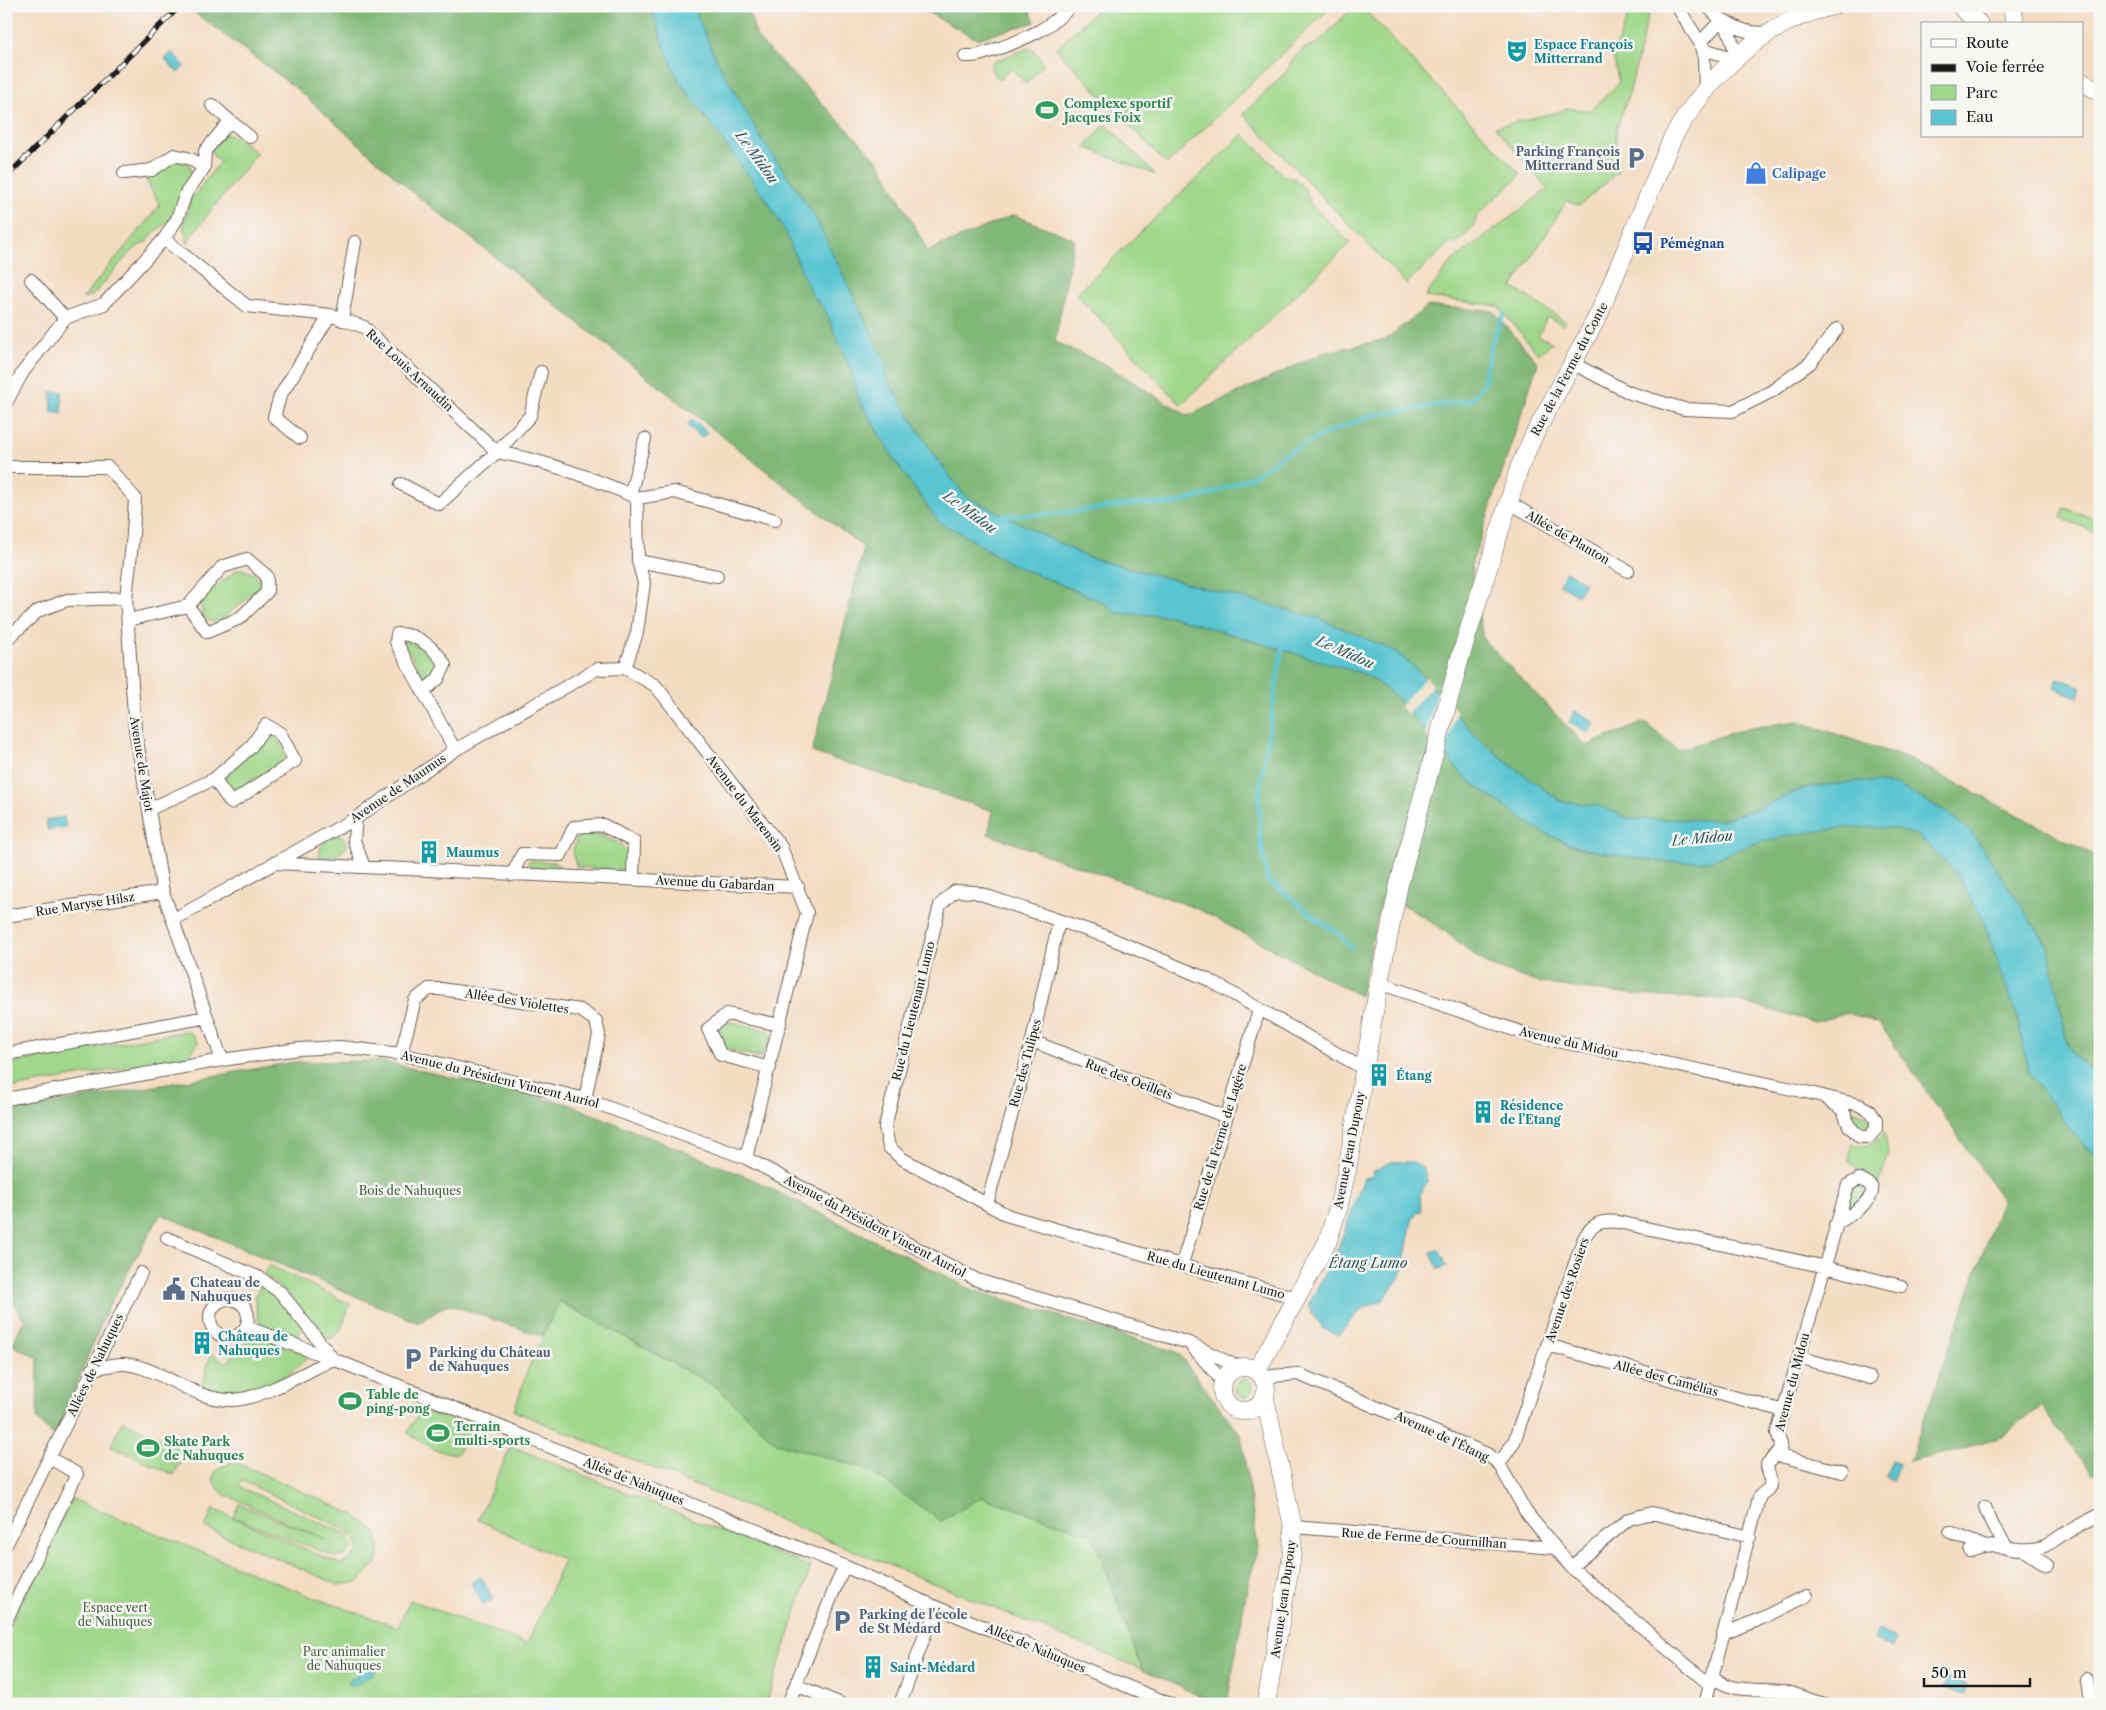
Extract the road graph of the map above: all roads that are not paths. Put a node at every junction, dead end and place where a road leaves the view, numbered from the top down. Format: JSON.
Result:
{"nodes":[{"id":1,"x":1071,"y":6,"type":"edge"},
{"id":2,"x":1677,"y":6,"type":"edge"},
{"id":3,"x":1707,"y":6,"type":"edge"},
{"id":4,"x":1832,"y":6,"type":"edge"},
{"id":5,"x":1960,"y":6,"type":"edge"},
{"id":6,"x":2012,"y":6,"type":"edge"},
{"id":7,"x":1722,"y":19,"type":"junction"},
{"id":8,"x":1977,"y":22,"type":"edge"},
{"id":9,"x":2015,"y":22,"type":"edge"},
{"id":10,"x":1770,"y":31,"type":"junction"},
{"id":11,"x":1700,"y":42,"type":"junction"},
{"id":12,"x":965,"y":56,"type":"dead end"},
{"id":13,"x":1735,"y":58,"type":"junction"},
{"id":14,"x":2084,"y":83,"type":"edge"},
{"id":15,"x":1704,"y":92,"type":"junction"},
{"id":16,"x":2100,"y":92,"type":"edge"},
{"id":17,"x":212,"y":105,"type":"dead end"},
{"id":18,"x":230,"y":121,"type":"junction"},
{"id":19,"x":250,"y":137,"type":"dead end"},
{"id":20,"x":204,"y":168,"type":"junction"},
{"id":21,"x":124,"y":173,"type":"dead end"},
{"id":22,"x":164,"y":239,"type":"junction"},
{"id":23,"x":355,"y":242,"type":"dead end"},
{"id":24,"x":32,"y":280,"type":"dead end"},
{"id":25,"x":330,"y":315,"type":"junction"},
{"id":26,"x":65,"y":318,"type":"junction"},
{"id":27,"x":342,"y":320,"type":"junction"},
{"id":28,"x":1836,"y":329,"type":"dead end"},
{"id":29,"x":1572,"y":363,"type":"junction"},
{"id":30,"x":541,"y":372,"type":"dead end"},
{"id":31,"x":6,"y":403,"type":"edge"},
{"id":32,"x":300,"y":438,"type":"dead end"},
{"id":33,"x":645,"y":439,"type":"dead end"},
{"id":34,"x":497,"y":452,"type":"junction"},
{"id":35,"x":6,"y":467,"type":"edge"},
{"id":36,"x":401,"y":484,"type":"dead end"},
{"id":37,"x":633,"y":496,"type":"junction"},
{"id":38,"x":1508,"y":502,"type":"junction"},
{"id":39,"x":774,"y":520,"type":"dead end"},
{"id":40,"x":638,"y":561,"type":"junction"},
{"id":41,"x":1628,"y":572,"type":"dead end"},
{"id":42,"x":716,"y":576,"type":"dead end"},
{"id":43,"x":126,"y":598,"type":"junction"},
{"id":44,"x":188,"y":606,"type":"junction"},
{"id":45,"x":128,"y":620,"type":"junction"},
{"id":46,"x":6,"y":640,"type":"edge"},
{"id":47,"x":625,"y":668,"type":"junction"},
{"id":48,"x":423,"y":692,"type":"junction"},
{"id":49,"x":455,"y":750,"type":"junction"},
{"id":50,"x":1429,"y":767,"type":"joint"},
{"id":51,"x":214,"y":779,"type":"junction"},
{"id":52,"x":150,"y":810,"type":"junction"},
{"id":53,"x":356,"y":818,"type":"junction"},
{"id":54,"x":273,"y":864,"type":"junction"},
{"id":55,"x":364,"y":866,"type":"junction"},
{"id":56,"x":512,"y":875,"type":"junction"},
{"id":57,"x":633,"y":879,"type":"junction"},
{"id":58,"x":798,"y":887,"type":"junction"},
{"id":59,"x":163,"y":892,"type":"junction"},
{"id":60,"x":6,"y":916,"type":"edge"},
{"id":61,"x":174,"y":919,"type":"junction"},
{"id":62,"x":1059,"y":922,"type":"junction"},
{"id":63,"x":1379,"y":983,"type":"junction"},
{"id":64,"x":1259,"y":1010,"type":"junction"},
{"id":65,"x":207,"y":1017,"type":"junction"},
{"id":66,"x":780,"y":1024,"type":"junction"},
{"id":67,"x":1032,"y":1041,"type":"junction"},
{"id":68,"x":6,"y":1054,"type":"edge"},
{"id":69,"x":401,"y":1054,"type":"junction"},
{"id":70,"x":222,"y":1060,"type":"junction"},
{"id":71,"x":770,"y":1068,"type":"junction"},
{"id":72,"x":1364,"y":1069,"type":"junction"},
{"id":73,"x":1823,"y":1096,"type":"dead end"},
{"id":74,"x":6,"y":1098,"type":"edge"},
{"id":75,"x":585,"y":1099,"type":"junction"},
{"id":76,"x":1226,"y":1118,"type":"junction"},
{"id":77,"x":746,"y":1158,"type":"junction"},
{"id":78,"x":987,"y":1204,"type":"junction"},
{"id":79,"x":1835,"y":1225,"type":"dead end"},
{"id":80,"x":167,"y":1238,"type":"dead end"},
{"id":81,"x":1182,"y":1264,"type":"junction"},
{"id":82,"x":1824,"y":1266,"type":"junction"},
{"id":83,"x":141,"y":1273,"type":"dead end"},
{"id":84,"x":1901,"y":1286,"type":"dead end"},
{"id":85,"x":1297,"y":1298,"type":"junction"},
{"id":86,"x":246,"y":1327,"type":"dead end"},
{"id":87,"x":1189,"y":1343,"type":"junction"},
{"id":88,"x":1548,"y":1345,"type":"junction"},
{"id":89,"x":1799,"y":1357,"type":"junction"},
{"id":90,"x":333,"y":1360,"type":"junction"},
{"id":91,"x":1238,"y":1368,"type":"junction"},
{"id":92,"x":93,"y":1369,"type":"junction"},
{"id":93,"x":1260,"y":1374,"type":"junction"},
{"id":94,"x":1870,"y":1378,"type":"dead end"},
{"id":95,"x":1223,"y":1382,"type":"junction"},
{"id":96,"x":1265,"y":1398,"type":"junction"},
{"id":97,"x":1246,"y":1411,"type":"junction"},
{"id":98,"x":1784,"y":1411,"type":"junction"},
{"id":99,"x":1274,"y":1436,"type":"junction"},
{"id":100,"x":1776,"y":1455,"type":"junction"},
{"id":101,"x":50,"y":1458,"type":"junction"},
{"id":102,"x":1499,"y":1464,"type":"junction"},
{"id":103,"x":1842,"y":1472,"type":"dead end"},
{"id":104,"x":1985,"y":1507,"type":"dead end"},
{"id":105,"x":2100,"y":1515,"type":"edge"},
{"id":106,"x":1293,"y":1527,"type":"junction"},
{"id":107,"x":1950,"y":1532,"type":"dead end"},
{"id":108,"x":1750,"y":1537,"type":"junction"},
{"id":109,"x":6,"y":1545,"type":"edge"},
{"id":110,"x":1983,"y":1546,"type":"junction"},
{"id":111,"x":2006,"y":1546,"type":"junction"},
{"id":112,"x":1555,"y":1548,"type":"junction"},
{"id":113,"x":2024,"y":1550,"type":"junction"},
{"id":114,"x":1970,"y":1551,"type":"dead end"},
{"id":115,"x":2047,"y":1565,"type":"dead end"},
{"id":116,"x":844,"y":1566,"type":"junction"},
{"id":117,"x":1571,"y":1567,"type":"junction"},
{"id":118,"x":1806,"y":1596,"type":"dead end"},
{"id":119,"x":938,"y":1608,"type":"junction"},
{"id":120,"x":1729,"y":1612,"type":"junction"},
{"id":121,"x":6,"y":1621,"type":"edge"},
{"id":122,"x":1756,"y":1622,"type":"junction"},
{"id":123,"x":1724,"y":1634,"type":"junction"},
{"id":124,"x":2086,"y":1679,"type":"dead end"},
{"id":125,"x":796,"y":1685,"type":"junction"},
{"id":126,"x":1709,"y":1689,"type":"edge"},
{"id":127,"x":788,"y":1704,"type":"edge"},
{"id":128,"x":841,"y":1704,"type":"edge"},
{"id":129,"x":900,"y":1704,"type":"edge"},
{"id":130,"x":1170,"y":1704,"type":"edge"},
{"id":131,"x":1266,"y":1704,"type":"edge"},
{"id":132,"x":1824,"y":1704,"type":"edge"},
{"id":133,"x":2090,"y":1704,"type":"edge"}],
"edges":[{"from":1,"to":12,"type":"street"},
{"from":2,"to":11,"type":"street"},
{"from":3,"to":7,"type":"street"},
{"from":4,"to":10,"type":"street","name":"Rue de la Ferme du Conte"},
{"from":5,"to":8,"type":"street"},
{"from":6,"to":9,"type":"street"},
{"from":7,"to":10,"type":"street"},
{"from":7,"to":11,"type":"street"},
{"from":7,"to":13,"type":"street"},
{"from":10,"to":13,"type":"street","name":"Rue de la Ferme du Conte"},
{"from":11,"to":13,"type":"street"},
{"from":11,"to":15,"type":"street"},
{"from":13,"to":15,"type":"street","name":"Rue de la Ferme du Conte"},
{"from":14,"to":16,"type":"street"},
{"from":15,"to":29,"type":"street","name":"Rue de la Ferme du Conte"},
{"from":17,"to":18,"type":"street"},
{"from":18,"to":19,"type":"street"},
{"from":18,"to":20,"type":"street"},
{"from":20,"to":21,"type":"street"},
{"from":20,"to":22,"type":"street"},
{"from":22,"to":25,"type":"street","name":"Rue Louis Arnaudin"},
{"from":22,"to":26,"type":"street"},
{"from":23,"to":27,"type":"street"},
{"from":24,"to":26,"type":"street"},
{"from":25,"to":27,"type":"street","name":"Rue Louis Arnaudin"},
{"from":25,"to":32,"type":"street"},
{"from":26,"to":31,"type":"street"},
{"from":27,"to":34,"type":"street","name":"Rue Louis Arnaudin"},
{"from":28,"to":29,"type":"street"},
{"from":29,"to":38,"type":"street","name":"Rue de la Ferme du Conte"},
{"from":30,"to":34,"type":"street"},
{"from":33,"to":37,"type":"street"},
{"from":34,"to":36,"type":"street"},
{"from":34,"to":37,"type":"street"},
{"from":35,"to":43,"type":"street","name":"Avenue de Majot"},
{"from":37,"to":39,"type":"street"},
{"from":37,"to":40,"type":"street"},
{"from":38,"to":41,"type":"street","name":"Allée de Planton"},
{"from":38,"to":50,"type":"street","name":"Rue de la Ferme du Conte"},
{"from":40,"to":42,"type":"street"},
{"from":40,"to":47,"type":"street"},
{"from":43,"to":45,"type":"street","name":"Avenue de Majot"},
{"from":43,"to":46,"type":"street"},
{"from":44,"to":44,"type":"street"},
{"from":44,"to":45,"type":"street"},
{"from":45,"to":52,"type":"street","name":"Avenue de Majot"},
{"from":47,"to":49,"type":"street","name":"Avenue de Maumus"},
{"from":47,"to":58,"type":"street","name":"Avenue du Marensin"},
{"from":48,"to":48,"type":"street"},
{"from":48,"to":49,"type":"street"},
{"from":49,"to":53,"type":"street","name":"Avenue de Maumus"},
{"from":50,"to":63,"type":"street","name":"Avenue Jean Dupouy"},
{"from":51,"to":51,"type":"street"},
{"from":51,"to":52,"type":"street"},
{"from":52,"to":59,"type":"street","name":"Avenue de Majot"},
{"from":53,"to":54,"type":"street","name":"Avenue de Maumus"},
{"from":53,"to":55,"type":"street"},
{"from":54,"to":55,"type":"street","name":"Avenue du Gabardan"},
{"from":54,"to":61,"type":"street","name":"Avenue de Maumus"},
{"from":55,"to":56,"type":"street","name":"Avenue du Gabardan"},
{"from":56,"to":57,"type":"street","name":"Avenue du Gabardan"},
{"from":56,"to":57,"type":"street"},
{"from":57,"to":58,"type":"street","name":"Avenue du Gabardan"},
{"from":58,"to":66,"type":"street","name":"Avenue du Marensin"},
{"from":59,"to":60,"type":"street","name":"Rue Maryse Hilsz"},
{"from":59,"to":61,"type":"street","name":"Avenue de Majot"},
{"from":61,"to":65,"type":"street","name":"Avenue de Majot"},
{"from":62,"to":64,"type":"street","name":"Rue du Lieutenant Lumo"},
{"from":62,"to":67,"type":"street","name":"Rue des Tulipes"},
{"from":62,"to":78,"type":"street","name":"Rue du Lieutenant Lumo"},
{"from":63,"to":72,"type":"street","name":"Avenue Jean Dupouy"},
{"from":63,"to":73,"type":"street","name":"Avenue du Midou"},
{"from":64,"to":72,"type":"street","name":"Rue du Lieutenant Lumo"},
{"from":64,"to":76,"type":"street","name":"Rue de la Ferme de Lagère"},
{"from":65,"to":68,"type":"street"},
{"from":65,"to":70,"type":"street","name":"Avenue de Majot"},
{"from":66,"to":71,"type":"street","name":"Avenue du Marensin"},
{"from":66,"to":71,"type":"street"},
{"from":67,"to":76,"type":"street","name":"Rue des Oeillets"},
{"from":67,"to":78,"type":"street","name":"Rue des Tulipes"},
{"from":69,"to":70,"type":"street","name":"Avenue du Président Vincent Auriol"},
{"from":69,"to":75,"type":"street","name":"Avenue du Président Vincent Auriol"},
{"from":69,"to":75,"type":"street","name":"Allée des Violettes"},
{"from":70,"to":74,"type":"street","name":"Avenue du Président Vincent Auriol"},
{"from":71,"to":77,"type":"street","name":"Avenue du Marensin"},
{"from":72,"to":85,"type":"street","name":"Avenue Jean Dupouy"},
{"from":75,"to":77,"type":"street","name":"Avenue du Président Vincent Auriol"},
{"from":76,"to":81,"type":"street","name":"Rue de la Ferme de Lagère"},
{"from":77,"to":87,"type":"street","name":"Avenue du Président Vincent Auriol"},
{"from":78,"to":81,"type":"street","name":"Rue du Lieutenant Lumo"},
{"from":79,"to":82,"type":"street","name":"Avenue du Midou"},
{"from":80,"to":90,"type":"street"},
{"from":81,"to":85,"type":"street","name":"Rue du Lieutenant Lumo"},
{"from":82,"to":84,"type":"street"},
{"from":82,"to":88,"type":"street","name":"Avenue des Rosiers"},
{"from":82,"to":89,"type":"street","name":"Avenue du Midou"},
{"from":83,"to":92,"type":"street","name":"Allées de Nahuques"},
{"from":85,"to":93,"type":"street","name":"Avenue Jean Dupouy"},
{"from":86,"to":90,"type":"street"},
{"from":87,"to":91,"type":"street","name":"Avenue du Président Vincent Auriol"},
{"from":87,"to":95,"type":"street"},
{"from":88,"to":98,"type":"street","name":"Allée des Camélias"},
{"from":88,"to":102,"type":"street","name":"Avenue des Rosiers"},
{"from":89,"to":94,"type":"street"},
{"from":89,"to":98,"type":"street","name":"Avenue du Midou"},
{"from":90,"to":92,"type":"street"},
{"from":90,"to":116,"type":"street","name":"Allée de Nahuques"},
{"from":91,"to":93,"type":"street"},
{"from":91,"to":95,"type":"street"},
{"from":92,"to":101,"type":"street","name":"Allées de Nahuques"},
{"from":93,"to":96,"type":"street"},
{"from":93,"to":102,"type":"street","name":"Avenue de l'Étang"},
{"from":95,"to":97,"type":"street"},
{"from":96,"to":97,"type":"street"},
{"from":96,"to":99,"type":"street","name":"Avenue Jean Dupouy"},
{"from":97,"to":99,"type":"street"},
{"from":98,"to":100,"type":"street","name":"Avenue du Midou"},
{"from":99,"to":106,"type":"street","name":"Avenue Jean Dupouy"},
{"from":100,"to":103,"type":"street"},
{"from":100,"to":108,"type":"street","name":"Avenue du Midou"},
{"from":101,"to":109,"type":"street","name":"Allées de Nahuques"},
{"from":101,"to":121,"type":"street"},
{"from":102,"to":112,"type":"street","name":"Avenue de l'Étang"},
{"from":104,"to":111,"type":"street"},
{"from":105,"to":113,"type":"street"},
{"from":106,"to":112,"type":"street","name":"Rue de Ferme de Cournilhan"},
{"from":106,"to":131,"type":"street","name":"Avenue Jean Dupouy"},
{"from":107,"to":110,"type":"street"},
{"from":108,"to":117,"type":"street"},
{"from":108,"to":120,"type":"street","name":"Avenue du Midou"},
{"from":110,"to":111,"type":"street"},
{"from":110,"to":114,"type":"street"},
{"from":111,"to":113,"type":"street"},
{"from":112,"to":117,"type":"street","name":"Avenue de l'Étang"},
{"from":113,"to":115,"type":"street"},
{"from":116,"to":119,"type":"street","name":"Allée de Nahuques"},
{"from":116,"to":125,"type":"street"},
{"from":117,"to":126,"type":"street","name":"Avenue de l'Étang"},
{"from":118,"to":122,"type":"street"},
{"from":119,"to":129,"type":"street"},
{"from":119,"to":130,"type":"street","name":"Allée de Nahuques"},
{"from":120,"to":122,"type":"street"},
{"from":120,"to":123,"type":"street","name":"Avenue du Midou"},
{"from":122,"to":123,"type":"street"},
{"from":123,"to":126,"type":"street","name":"Avenue du Midou"},
{"from":124,"to":133,"type":"street"},
{"from":125,"to":127,"type":"street"},
{"from":125,"to":128,"type":"street"},
{"from":126,"to":132,"type":"street"}]}
